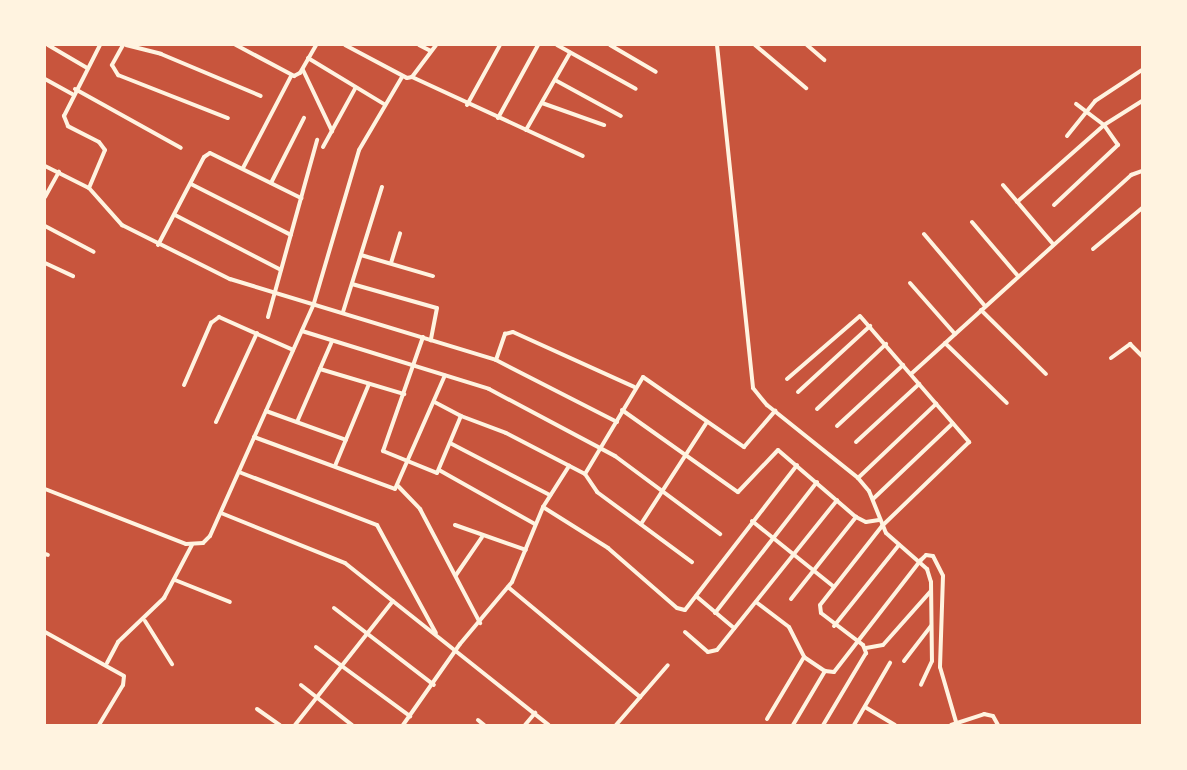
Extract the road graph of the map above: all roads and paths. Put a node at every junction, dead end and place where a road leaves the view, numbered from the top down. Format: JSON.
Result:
{"nodes":[{"id":1,"x":48,"y":45,"type":"edge"},
{"id":2,"x":100,"y":45,"type":"edge"},
{"id":3,"x":125,"y":45,"type":"edge"},
{"id":4,"x":236,"y":45,"type":"edge"},
{"id":5,"x":316,"y":45,"type":"edge"},
{"id":6,"x":345,"y":45,"type":"edge"},
{"id":7,"x":419,"y":45,"type":"edge"},
{"id":8,"x":436,"y":45,"type":"edge"},
{"id":9,"x":500,"y":45,"type":"edge"},
{"id":10,"x":538,"y":45,"type":"edge"},
{"id":11,"x":557,"y":45,"type":"edge"},
{"id":12,"x":610,"y":45,"type":"edge"},
{"id":13,"x":717,"y":45,"type":"edge"},
{"id":14,"x":755,"y":45,"type":"edge"},
{"id":15,"x":807,"y":45,"type":"edge"},
{"id":16,"x":431,"y":51,"type":"junction"},
{"id":17,"x":570,"y":52,"type":"junction"},
{"id":18,"x":308,"y":58,"type":"junction"},
{"id":19,"x":824,"y":60,"type":"dead end"},
{"id":20,"x":87,"y":68,"type":"junction"},
{"id":21,"x":302,"y":69,"type":"junction"},
{"id":22,"x":1142,"y":70,"type":"edge"},
{"id":23,"x":656,"y":72,"type":"dead end"},
{"id":24,"x":291,"y":76,"type":"junction"},
{"id":25,"x":402,"y":77,"type":"junction"},
{"id":26,"x":412,"y":77,"type":"junction"},
{"id":27,"x":45,"y":79,"type":"edge"},
{"id":28,"x":555,"y":80,"type":"junction"},
{"id":29,"x":356,"y":87,"type":"junction"},
{"id":30,"x":806,"y":88,"type":"dead end"},
{"id":31,"x":636,"y":89,"type":"dead end"},
{"id":32,"x":74,"y":91,"type":"junction"},
{"id":33,"x":261,"y":96,"type":"dead end"},
{"id":34,"x":1142,"y":101,"type":"edge"},
{"id":35,"x":542,"y":103,"type":"junction"},
{"id":36,"x":384,"y":104,"type":"junction"},
{"id":37,"x":1076,"y":104,"type":"dead end"},
{"id":38,"x":467,"y":105,"type":"junction"},
{"id":39,"x":1086,"y":111,"type":"junction"},
{"id":40,"x":621,"y":116,"type":"dead end"},
{"id":41,"x":228,"y":118,"type":"dead end"},
{"id":42,"x":304,"y":118,"type":"dead end"},
{"id":43,"x":498,"y":118,"type":"junction"},
{"id":44,"x":604,"y":125,"type":"dead end"},
{"id":45,"x":1104,"y":125,"type":"junction"},
{"id":46,"x":526,"y":130,"type":"junction"},
{"id":47,"x":332,"y":131,"type":"junction"},
{"id":48,"x":1067,"y":136,"type":"dead end"},
{"id":49,"x":318,"y":140,"type":"dead end"},
{"id":50,"x":322,"y":147,"type":"dead end"},
{"id":51,"x":181,"y":148,"type":"dead end"},
{"id":52,"x":583,"y":156,"type":"dead end"},
{"id":53,"x":45,"y":166,"type":"edge"},
{"id":54,"x":243,"y":168,"type":"junction"},
{"id":55,"x":1142,"y":171,"type":"edge"},
{"id":56,"x":59,"y":172,"type":"junction"},
{"id":57,"x":191,"y":183,"type":"junction"},
{"id":58,"x":271,"y":183,"type":"junction"},
{"id":59,"x":1003,"y":185,"type":"dead end"},
{"id":60,"x":382,"y":187,"type":"dead end"},
{"id":61,"x":89,"y":188,"type":"junction"},
{"id":62,"x":45,"y":197,"type":"edge"},
{"id":63,"x":301,"y":198,"type":"junction"},
{"id":64,"x":1017,"y":202,"type":"junction"},
{"id":65,"x":1054,"y":205,"type":"dead end"},
{"id":66,"x":1142,"y":208,"type":"edge"},
{"id":67,"x":175,"y":214,"type":"junction"},
{"id":68,"x":972,"y":222,"type":"dead end"},
{"id":69,"x":45,"y":226,"type":"edge"},
{"id":70,"x":400,"y":232,"type":"dead end"},
{"id":71,"x":924,"y":234,"type":"dead end"},
{"id":72,"x":291,"y":235,"type":"junction"},
{"id":73,"x":1053,"y":244,"type":"junction"},
{"id":74,"x":158,"y":245,"type":"junction"},
{"id":75,"x":1093,"y":249,"type":"dead end"},
{"id":76,"x":94,"y":252,"type":"dead end"},
{"id":77,"x":361,"y":255,"type":"junction"},
{"id":78,"x":45,"y":263,"type":"edge"},
{"id":79,"x":391,"y":264,"type":"junction"},
{"id":80,"x":281,"y":270,"type":"junction"},
{"id":81,"x":73,"y":276,"type":"dead end"},
{"id":82,"x":433,"y":276,"type":"dead end"},
{"id":83,"x":1018,"y":276,"type":"junction"},
{"id":84,"x":910,"y":283,"type":"dead end"},
{"id":85,"x":352,"y":284,"type":"junction"},
{"id":86,"x":275,"y":291,"type":"junction"},
{"id":87,"x":314,"y":303,"type":"junction"},
{"id":88,"x":985,"y":306,"type":"junction"},
{"id":89,"x":981,"y":310,"type":"junction"},
{"id":90,"x":343,"y":312,"type":"junction"},
{"id":91,"x":268,"y":316,"type":"dead end"},
{"id":92,"x":870,"y":326,"type":"junction"},
{"id":93,"x":302,"y":331,"type":"junction"},
{"id":94,"x":257,"y":333,"type":"junction"},
{"id":95,"x":955,"y":334,"type":"junction"},
{"id":96,"x":423,"y":337,"type":"junction"},
{"id":97,"x":431,"y":339,"type":"junction"},
{"id":98,"x":332,"y":341,"type":"junction"},
{"id":99,"x":945,"y":343,"type":"junction"},
{"id":100,"x":886,"y":344,"type":"junction"},
{"id":101,"x":293,"y":350,"type":"junction"},
{"id":102,"x":1142,"y":356,"type":"edge"},
{"id":103,"x":1111,"y":358,"type":"dead end"},
{"id":104,"x":496,"y":360,"type":"junction"},
{"id":105,"x":903,"y":365,"type":"junction"},
{"id":106,"x":413,"y":366,"type":"junction"},
{"id":107,"x":320,"y":369,"type":"junction"},
{"id":108,"x":910,"y":374,"type":"junction"},
{"id":109,"x":1046,"y":374,"type":"dead end"},
{"id":110,"x":445,"y":375,"type":"junction"},
{"id":111,"x":787,"y":379,"type":"dead end"},
{"id":112,"x":369,"y":384,"type":"junction"},
{"id":113,"x":920,"y":384,"type":"junction"},
{"id":114,"x":184,"y":385,"type":"dead end"},
{"id":115,"x":634,"y":387,"type":"junction"},
{"id":116,"x":798,"y":392,"type":"dead end"},
{"id":117,"x":404,"y":394,"type":"junction"},
{"id":118,"x":435,"y":402,"type":"junction"},
{"id":119,"x":1007,"y":403,"type":"dead end"},
{"id":120,"x":936,"y":404,"type":"junction"},
{"id":121,"x":818,"y":409,"type":"dead end"},
{"id":122,"x":622,"y":410,"type":"junction"},
{"id":123,"x":266,"y":411,"type":"junction"},
{"id":124,"x":775,"y":411,"type":"junction"},
{"id":125,"x":461,"y":416,"type":"junction"},
{"id":126,"x":216,"y":422,"type":"dead end"},
{"id":127,"x":297,"y":422,"type":"junction"},
{"id":128,"x":616,"y":422,"type":"junction"},
{"id":129,"x":707,"y":422,"type":"junction"},
{"id":130,"x":953,"y":423,"type":"junction"},
{"id":131,"x":837,"y":426,"type":"dead end"},
{"id":132,"x":254,"y":437,"type":"junction"},
{"id":133,"x":346,"y":440,"type":"junction"},
{"id":134,"x":856,"y":442,"type":"dead end"},
{"id":135,"x":450,"y":443,"type":"junction"},
{"id":136,"x":602,"y":448,"type":"junction"},
{"id":137,"x":686,"y":455,"type":"junction"},
{"id":138,"x":408,"y":462,"type":"junction"},
{"id":139,"x":797,"y":465,"type":"junction"},
{"id":140,"x":335,"y":466,"type":"junction"},
{"id":141,"x":569,"y":466,"type":"junction"},
{"id":142,"x":438,"y":470,"type":"junction"},
{"id":143,"x":239,"y":472,"type":"junction"},
{"id":144,"x":585,"y":474,"type":"junction"},
{"id":145,"x":858,"y":477,"type":"junction"},
{"id":146,"x":817,"y":482,"type":"junction"},
{"id":147,"x":398,"y":486,"type":"junction"},
{"id":148,"x":45,"y":489,"type":"edge"},
{"id":149,"x":663,"y":492,"type":"junction"},
{"id":150,"x":550,"y":495,"type":"junction"},
{"id":151,"x":873,"y":499,"type":"junction"},
{"id":152,"x":837,"y":500,"type":"junction"},
{"id":153,"x":543,"y":507,"type":"junction"},
{"id":154,"x":220,"y":513,"type":"junction"},
{"id":155,"x":856,"y":517,"type":"junction"},
{"id":156,"x":879,"y":520,"type":"junction"},
{"id":157,"x":752,"y":521,"type":"junction"},
{"id":158,"x":535,"y":524,"type":"junction"},
{"id":159,"x":641,"y":524,"type":"junction"},
{"id":160,"x":455,"y":525,"type":"dead end"},
{"id":161,"x":882,"y":526,"type":"junction"},
{"id":162,"x":720,"y":534,"type":"dead end"},
{"id":163,"x":482,"y":537,"type":"junction"},
{"id":164,"x":773,"y":537,"type":"junction"},
{"id":165,"x":192,"y":544,"type":"junction"},
{"id":166,"x":899,"y":544,"type":"junction"},
{"id":167,"x":526,"y":550,"type":"junction"},
{"id":168,"x":793,"y":554,"type":"junction"},
{"id":169,"x":921,"y":560,"type":"junction"},
{"id":170,"x":692,"y":561,"type":"dead end"},
{"id":171,"x":813,"y":570,"type":"junction"},
{"id":172,"x":456,"y":575,"type":"junction"},
{"id":173,"x":175,"y":579,"type":"junction"},
{"id":174,"x":508,"y":587,"type":"junction"},
{"id":175,"x":834,"y":587,"type":"junction"},
{"id":176,"x":932,"y":591,"type":"junction"},
{"id":177,"x":696,"y":596,"type":"junction"},
{"id":178,"x":791,"y":598,"type":"dead end"},
{"id":179,"x":230,"y":602,"type":"dead end"},
{"id":180,"x":393,"y":602,"type":"junction"},
{"id":181,"x":756,"y":602,"type":"junction"},
{"id":182,"x":334,"y":608,"type":"dead end"},
{"id":183,"x":715,"y":613,"type":"junction"},
{"id":184,"x":145,"y":621,"type":"junction"},
{"id":185,"x":480,"y":623,"type":"junction"},
{"id":186,"x":932,"y":624,"type":"junction"},
{"id":187,"x":834,"y":626,"type":"junction"},
{"id":188,"x":734,"y":628,"type":"junction"},
{"id":189,"x":45,"y":632,"type":"edge"},
{"id":190,"x":685,"y":632,"type":"dead end"},
{"id":191,"x":368,"y":634,"type":"junction"},
{"id":192,"x":437,"y":636,"type":"junction"},
{"id":193,"x":856,"y":641,"type":"junction"},
{"id":194,"x":316,"y":647,"type":"dead end"},
{"id":195,"x":866,"y":648,"type":"junction"},
{"id":196,"x":456,"y":650,"type":"junction"},
{"id":197,"x":804,"y":657,"type":"junction"},
{"id":198,"x":904,"y":661,"type":"dead end"},
{"id":199,"x":106,"y":663,"type":"junction"},
{"id":200,"x":172,"y":663,"type":"dead end"},
{"id":201,"x":890,"y":663,"type":"dead end"},
{"id":202,"x":668,"y":665,"type":"dead end"},
{"id":203,"x":342,"y":666,"type":"junction"},
{"id":204,"x":825,"y":671,"type":"junction"},
{"id":205,"x":300,"y":685,"type":"dead end"},
{"id":206,"x":434,"y":685,"type":"junction"},
{"id":207,"x":921,"y":685,"type":"dead end"},
{"id":208,"x":640,"y":697,"type":"junction"},
{"id":209,"x":316,"y":698,"type":"junction"},
{"id":210,"x":865,"y":707,"type":"junction"},
{"id":211,"x":258,"y":709,"type":"dead end"},
{"id":212,"x":535,"y":713,"type":"junction"},
{"id":213,"x":410,"y":716,"type":"junction"},
{"id":214,"x":767,"y":719,"type":"dead end"},
{"id":215,"x":478,"y":720,"type":"dead end"},
{"id":216,"x":955,"y":724,"type":"edge"},
{"id":217,"x":99,"y":725,"type":"edge"},
{"id":218,"x":280,"y":725,"type":"edge"},
{"id":219,"x":295,"y":725,"type":"edge"},
{"id":220,"x":352,"y":725,"type":"edge"},
{"id":221,"x":403,"y":725,"type":"edge"},
{"id":222,"x":484,"y":725,"type":"edge"},
{"id":223,"x":525,"y":725,"type":"edge"},
{"id":224,"x":549,"y":725,"type":"edge"},
{"id":225,"x":616,"y":725,"type":"edge"},
{"id":226,"x":793,"y":725,"type":"edge"},
{"id":227,"x":823,"y":725,"type":"edge"},
{"id":228,"x":854,"y":725,"type":"edge"},
{"id":229,"x":894,"y":725,"type":"edge"},
{"id":230,"x":998,"y":725,"type":"edge"}],
"edges":[{"from":1,"to":20,"type":"street"},
{"from":2,"to":20,"type":"street"},
{"from":3,"to":33,"type":"street"},
{"from":3,"to":41,"type":"street"},
{"from":4,"to":24,"type":"street"},
{"from":5,"to":18,"type":"street"},
{"from":6,"to":25,"type":"street"},
{"from":7,"to":16,"type":"street"},
{"from":8,"to":16,"type":"street"},
{"from":9,"to":38,"type":"street"},
{"from":10,"to":43,"type":"street"},
{"from":11,"to":17,"type":"street"},
{"from":12,"to":23,"type":"street"},
{"from":13,"to":124,"type":"street"},
{"from":14,"to":30,"type":"street"},
{"from":15,"to":19,"type":"street"},
{"from":16,"to":26,"type":"street"},
{"from":17,"to":28,"type":"street"},
{"from":17,"to":31,"type":"street"},
{"from":18,"to":21,"type":"street"},
{"from":18,"to":29,"type":"street"},
{"from":20,"to":32,"type":"street"},
{"from":21,"to":24,"type":"street"},
{"from":21,"to":47,"type":"street"},
{"from":22,"to":39,"type":"street"},
{"from":24,"to":54,"type":"street"},
{"from":25,"to":26,"type":"street"},
{"from":25,"to":36,"type":"street"},
{"from":26,"to":38,"type":"street"},
{"from":27,"to":32,"type":"street"},
{"from":28,"to":35,"type":"street"},
{"from":28,"to":40,"type":"street"},
{"from":29,"to":36,"type":"street"},
{"from":29,"to":47,"type":"street"},
{"from":32,"to":51,"type":"street"},
{"from":32,"to":61,"type":"street"},
{"from":34,"to":45,"type":"street"},
{"from":35,"to":44,"type":"street"},
{"from":35,"to":46,"type":"street"},
{"from":36,"to":87,"type":"street"},
{"from":37,"to":39,"type":"street"},
{"from":38,"to":43,"type":"street"},
{"from":39,"to":45,"type":"street"},
{"from":39,"to":48,"type":"street"},
{"from":42,"to":58,"type":"street"},
{"from":43,"to":46,"type":"street"},
{"from":45,"to":64,"type":"street"},
{"from":45,"to":65,"type":"street"},
{"from":46,"to":52,"type":"street"},
{"from":47,"to":50,"type":"street"},
{"from":49,"to":63,"type":"street"},
{"from":53,"to":56,"type":"street"},
{"from":54,"to":57,"type":"street"},
{"from":54,"to":58,"type":"street"},
{"from":55,"to":73,"type":"street"},
{"from":56,"to":61,"type":"street"},
{"from":56,"to":62,"type":"street"},
{"from":57,"to":67,"type":"street"},
{"from":57,"to":72,"type":"street"},
{"from":58,"to":63,"type":"street"},
{"from":59,"to":64,"type":"street"},
{"from":60,"to":77,"type":"street"},
{"from":61,"to":74,"type":"street"},
{"from":63,"to":72,"type":"street"},
{"from":64,"to":73,"type":"street"},
{"from":66,"to":75,"type":"street"},
{"from":67,"to":74,"type":"street"},
{"from":67,"to":80,"type":"street"},
{"from":68,"to":83,"type":"street"},
{"from":69,"to":76,"type":"street"},
{"from":70,"to":79,"type":"street"},
{"from":71,"to":88,"type":"street"},
{"from":72,"to":80,"type":"street"},
{"from":73,"to":83,"type":"street"},
{"from":74,"to":86,"type":"street"},
{"from":77,"to":79,"type":"street"},
{"from":77,"to":85,"type":"street"},
{"from":78,"to":81,"type":"street"},
{"from":79,"to":82,"type":"street"},
{"from":80,"to":86,"type":"street"},
{"from":83,"to":88,"type":"street"},
{"from":84,"to":95,"type":"street"},
{"from":85,"to":90,"type":"street"},
{"from":85,"to":97,"type":"street"},
{"from":86,"to":87,"type":"street"},
{"from":86,"to":91,"type":"street"},
{"from":87,"to":90,"type":"street"},
{"from":87,"to":93,"type":"street"},
{"from":88,"to":89,"type":"street"},
{"from":89,"to":95,"type":"street"},
{"from":89,"to":109,"type":"street"},
{"from":90,"to":96,"type":"street"},
{"from":92,"to":100,"type":"street"},
{"from":92,"to":111,"type":"street"},
{"from":92,"to":116,"type":"street"},
{"from":93,"to":98,"type":"street"},
{"from":93,"to":101,"type":"street"},
{"from":94,"to":101,"type":"street"},
{"from":94,"to":114,"type":"street"},
{"from":94,"to":126,"type":"street"},
{"from":95,"to":99,"type":"street"},
{"from":96,"to":97,"type":"street"},
{"from":96,"to":106,"type":"street"},
{"from":97,"to":104,"type":"street"},
{"from":98,"to":106,"type":"street"},
{"from":98,"to":107,"type":"street"},
{"from":99,"to":108,"type":"street"},
{"from":99,"to":119,"type":"street"},
{"from":100,"to":105,"type":"street"},
{"from":100,"to":121,"type":"street"},
{"from":101,"to":123,"type":"street"},
{"from":102,"to":103,"type":"street"},
{"from":104,"to":115,"type":"street"},
{"from":104,"to":128,"type":"street"},
{"from":105,"to":108,"type":"street"},
{"from":105,"to":131,"type":"street"},
{"from":106,"to":110,"type":"street"},
{"from":106,"to":117,"type":"street"},
{"from":107,"to":112,"type":"street"},
{"from":107,"to":127,"type":"street"},
{"from":108,"to":113,"type":"street"},
{"from":110,"to":118,"type":"street"},
{"from":110,"to":136,"type":"street"},
{"from":112,"to":117,"type":"street"},
{"from":112,"to":133,"type":"street"},
{"from":113,"to":120,"type":"street"},
{"from":113,"to":134,"type":"street"},
{"from":115,"to":122,"type":"street"},
{"from":115,"to":129,"type":"street"},
{"from":117,"to":138,"type":"street"},
{"from":118,"to":125,"type":"street"},
{"from":118,"to":138,"type":"street"},
{"from":120,"to":130,"type":"street"},
{"from":120,"to":145,"type":"street"},
{"from":122,"to":128,"type":"street"},
{"from":122,"to":137,"type":"street"},
{"from":123,"to":127,"type":"street"},
{"from":123,"to":132,"type":"street"},
{"from":124,"to":129,"type":"street"},
{"from":124,"to":145,"type":"street"},
{"from":125,"to":135,"type":"street"},
{"from":125,"to":141,"type":"street"},
{"from":127,"to":133,"type":"street"},
{"from":128,"to":136,"type":"street"},
{"from":129,"to":137,"type":"street"},
{"from":130,"to":151,"type":"street"},
{"from":130,"to":161,"type":"street"},
{"from":132,"to":140,"type":"street"},
{"from":132,"to":143,"type":"street"},
{"from":133,"to":140,"type":"street"},
{"from":135,"to":142,"type":"street"},
{"from":135,"to":150,"type":"street"},
{"from":136,"to":144,"type":"street"},
{"from":136,"to":149,"type":"street"},
{"from":137,"to":139,"type":"street"},
{"from":137,"to":149,"type":"street"},
{"from":138,"to":142,"type":"street"},
{"from":138,"to":147,"type":"street"},
{"from":139,"to":146,"type":"street"},
{"from":139,"to":157,"type":"street"},
{"from":140,"to":147,"type":"street"},
{"from":141,"to":144,"type":"street"},
{"from":141,"to":150,"type":"street"},
{"from":142,"to":158,"type":"street"},
{"from":143,"to":154,"type":"street"},
{"from":143,"to":192,"type":"street"},
{"from":144,"to":159,"type":"street"},
{"from":145,"to":151,"type":"street"},
{"from":146,"to":152,"type":"street"},
{"from":146,"to":164,"type":"street"},
{"from":147,"to":172,"type":"street"},
{"from":148,"to":165,"type":"street"},
{"from":149,"to":159,"type":"street"},
{"from":149,"to":162,"type":"street"},
{"from":150,"to":153,"type":"street"},
{"from":151,"to":156,"type":"street"},
{"from":152,"to":155,"type":"street"},
{"from":152,"to":168,"type":"street"},
{"from":153,"to":158,"type":"street"},
{"from":153,"to":177,"type":"street"},
{"from":154,"to":165,"type":"street"},
{"from":154,"to":180,"type":"street"},
{"from":155,"to":156,"type":"street"},
{"from":155,"to":171,"type":"street"},
{"from":156,"to":161,"type":"street"},
{"from":157,"to":164,"type":"street"},
{"from":157,"to":177,"type":"street"},
{"from":158,"to":167,"type":"street"},
{"from":159,"to":170,"type":"street"},
{"from":160,"to":163,"type":"street"},
{"from":161,"to":166,"type":"street"},
{"from":161,"to":175,"type":"street"},
{"from":163,"to":167,"type":"street"},
{"from":163,"to":172,"type":"street"},
{"from":164,"to":168,"type":"street"},
{"from":164,"to":183,"type":"street"},
{"from":165,"to":173,"type":"street"},
{"from":166,"to":169,"type":"street"},
{"from":166,"to":187,"type":"street"},
{"from":167,"to":174,"type":"street"},
{"from":168,"to":171,"type":"street"},
{"from":168,"to":181,"type":"street"},
{"from":169,"to":176,"type":"street"},
{"from":169,"to":193,"type":"street"},
{"from":169,"to":216,"type":"street"},
{"from":171,"to":175,"type":"street"},
{"from":171,"to":178,"type":"street"},
{"from":172,"to":185,"type":"street"},
{"from":173,"to":179,"type":"street"},
{"from":173,"to":184,"type":"street"},
{"from":174,"to":185,"type":"street"},
{"from":174,"to":208,"type":"street"},
{"from":175,"to":187,"type":"street"},
{"from":176,"to":186,"type":"street"},
{"from":176,"to":195,"type":"street"},
{"from":177,"to":183,"type":"street"},
{"from":180,"to":191,"type":"street"},
{"from":180,"to":192,"type":"street"},
{"from":181,"to":188,"type":"street"},
{"from":181,"to":197,"type":"street"},
{"from":182,"to":191,"type":"street"},
{"from":183,"to":188,"type":"street"},
{"from":184,"to":199,"type":"street"},
{"from":184,"to":200,"type":"street"},
{"from":185,"to":196,"type":"street"},
{"from":186,"to":198,"type":"street"},
{"from":186,"to":207,"type":"street"},
{"from":187,"to":193,"type":"street"},
{"from":188,"to":190,"type":"street"},
{"from":189,"to":199,"type":"street"},
{"from":191,"to":203,"type":"street"},
{"from":191,"to":206,"type":"street"},
{"from":192,"to":196,"type":"street"},
{"from":193,"to":195,"type":"street"},
{"from":193,"to":204,"type":"street"},
{"from":194,"to":203,"type":"street"},
{"from":195,"to":227,"type":"street"},
{"from":196,"to":206,"type":"street"},
{"from":196,"to":212,"type":"street"},
{"from":197,"to":204,"type":"street"},
{"from":197,"to":214,"type":"street"},
{"from":199,"to":217,"type":"street"},
{"from":201,"to":210,"type":"street"},
{"from":202,"to":208,"type":"street"},
{"from":203,"to":209,"type":"street"},
{"from":203,"to":213,"type":"street"},
{"from":204,"to":226,"type":"street"},
{"from":205,"to":209,"type":"street"},
{"from":206,"to":213,"type":"street"},
{"from":208,"to":225,"type":"street"},
{"from":209,"to":219,"type":"street"},
{"from":209,"to":220,"type":"street"},
{"from":210,"to":228,"type":"street"},
{"from":210,"to":229,"type":"street"},
{"from":211,"to":218,"type":"street"},
{"from":212,"to":223,"type":"street"},
{"from":212,"to":224,"type":"street"},
{"from":213,"to":221,"type":"street"},
{"from":215,"to":222,"type":"street"},
{"from":216,"to":230,"type":"street"}]}
